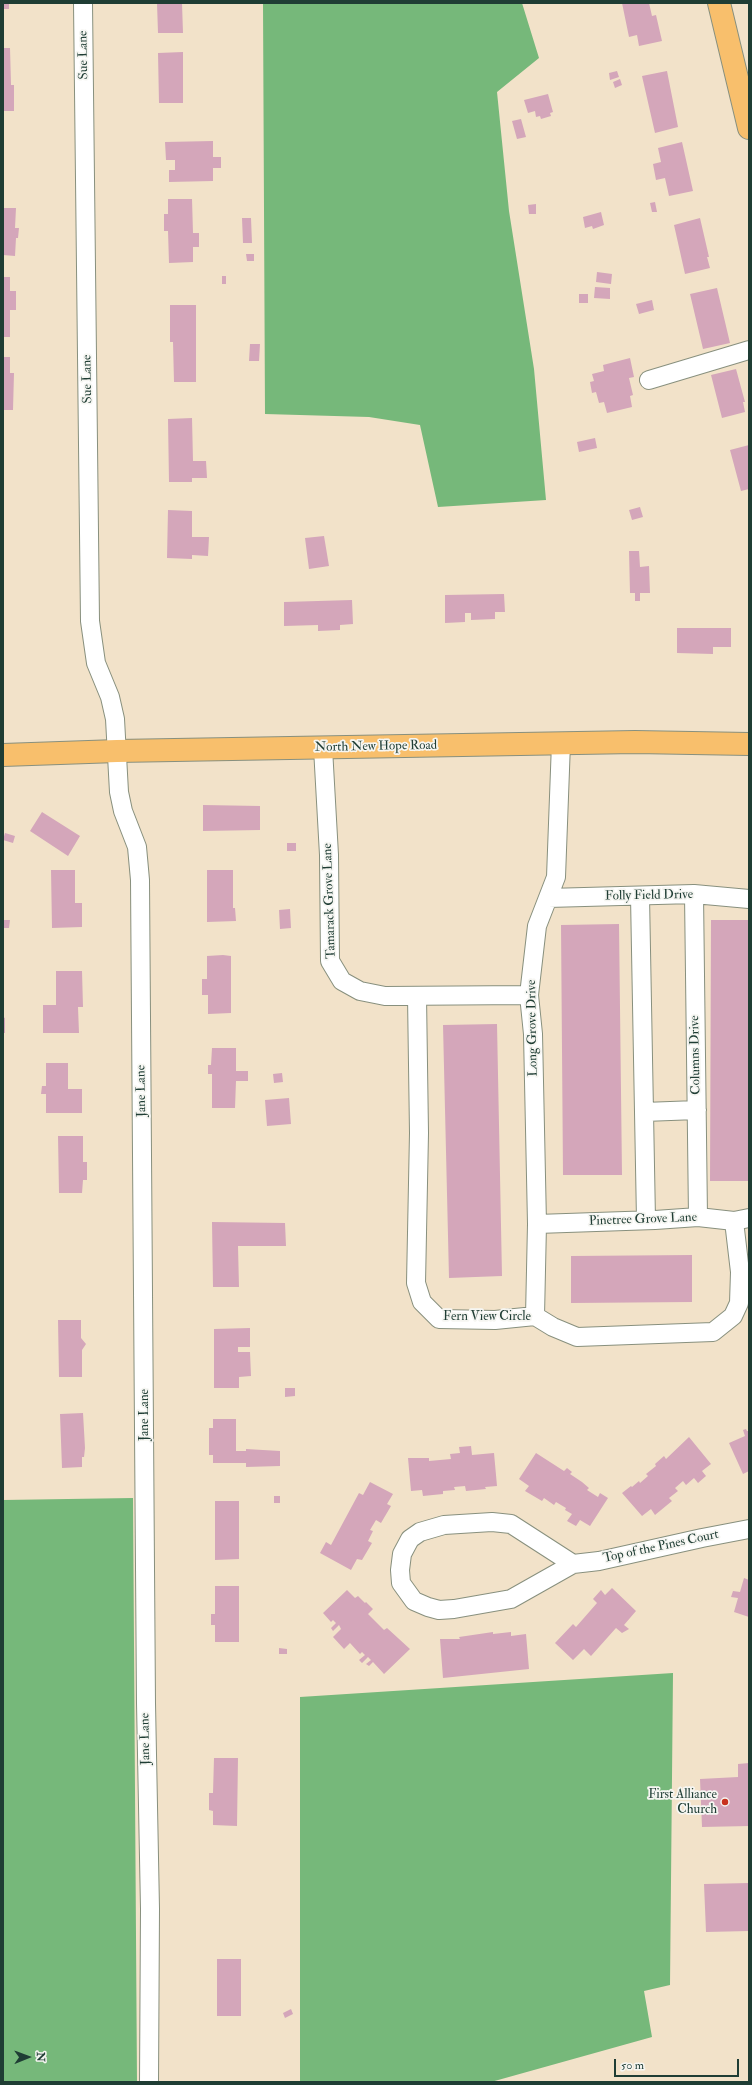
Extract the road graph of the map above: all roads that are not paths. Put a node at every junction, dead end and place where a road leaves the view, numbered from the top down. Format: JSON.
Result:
{"nodes":[{"id":1,"x":83,"y":3,"type":"edge"},
{"id":2,"x":719,"y":3,"type":"edge"},
{"id":3,"x":749,"y":128,"type":"edge"},
{"id":4,"x":749,"y":350,"type":"edge"},
{"id":5,"x":649,"y":380,"type":"dead end"},
{"id":6,"x":561,"y":743,"type":"junction"},
{"id":7,"x":749,"y":744,"type":"edge"},
{"id":8,"x":322,"y":748,"type":"junction"},
{"id":9,"x":117,"y":751,"type":"junction"},
{"id":10,"x":3,"y":755,"type":"edge"},
{"id":11,"x":694,"y":894,"type":"junction"},
{"id":12,"x":640,"y":896,"type":"junction"},
{"id":13,"x":548,"y":898,"type":"junction"},
{"id":14,"x":749,"y":899,"type":"edge"},
{"id":15,"x":530,"y":995,"type":"junction"},
{"id":16,"x":416,"y":996,"type":"junction"},
{"id":17,"x":696,"y":1110,"type":"junction"},
{"id":18,"x":644,"y":1112,"type":"junction"},
{"id":19,"x":698,"y":1217,"type":"junction"},
{"id":20,"x":646,"y":1220,"type":"junction"},
{"id":21,"x":742,"y":1220,"type":"edge"},
{"id":22,"x":537,"y":1224,"type":"junction"},
{"id":23,"x":535,"y":1316,"type":"junction"},
{"id":24,"x":749,"y":1529,"type":"edge"},
{"id":25,"x":573,"y":1564,"type":"junction"},
{"id":26,"x":149,"y":2082,"type":"edge"}],
"edges":[{"from":1,"to":9,"type":"street","name":"Sue Lane"},
{"from":2,"to":3,"type":"main road"},
{"from":4,"to":5,"type":"street"},
{"from":6,"to":7,"type":"main road","name":"North New Hope Road"},
{"from":6,"to":8,"type":"main road","name":"North New Hope Road"},
{"from":6,"to":13,"type":"street","name":"Long Grove Drive"},
{"from":8,"to":9,"type":"main road","name":"North New Hope Road"},
{"from":8,"to":16,"type":"street","name":"Tamarack Grove Lane"},
{"from":9,"to":10,"type":"main road","name":"North New Hope Road"},
{"from":9,"to":26,"type":"street","name":"Jane Lane"},
{"from":11,"to":12,"type":"street","name":"Folly Field Drive"},
{"from":11,"to":14,"type":"street","name":"Folly Field Drive"},
{"from":11,"to":17,"type":"street","name":"Columns Drive"},
{"from":12,"to":13,"type":"street","name":"Folly Field Drive"},
{"from":12,"to":18,"type":"street"},
{"from":13,"to":15,"type":"street","name":"Long Grove Drive"},
{"from":15,"to":16,"type":"street","name":"Tamarack Grove Lane"},
{"from":15,"to":22,"type":"street","name":"Long Grove Drive"},
{"from":16,"to":23,"type":"street","name":"Fern View Circle"},
{"from":17,"to":18,"type":"street"},
{"from":17,"to":19,"type":"street","name":"Columns Drive"},
{"from":18,"to":20,"type":"street"},
{"from":19,"to":20,"type":"street","name":"Pinetree Grove Lane"},
{"from":19,"to":21,"type":"street","name":"Pinetree Grove Lane"},
{"from":20,"to":22,"type":"street","name":"Pinetree Grove Lane"},
{"from":21,"to":23,"type":"street","name":"Fern View Circle"},
{"from":22,"to":23,"type":"street","name":"Long Grove Drive"},
{"from":24,"to":25,"type":"street","name":"Top of the Pines Court"},
{"from":25,"to":25,"type":"street","name":"Top of the Pines Court"}]}
